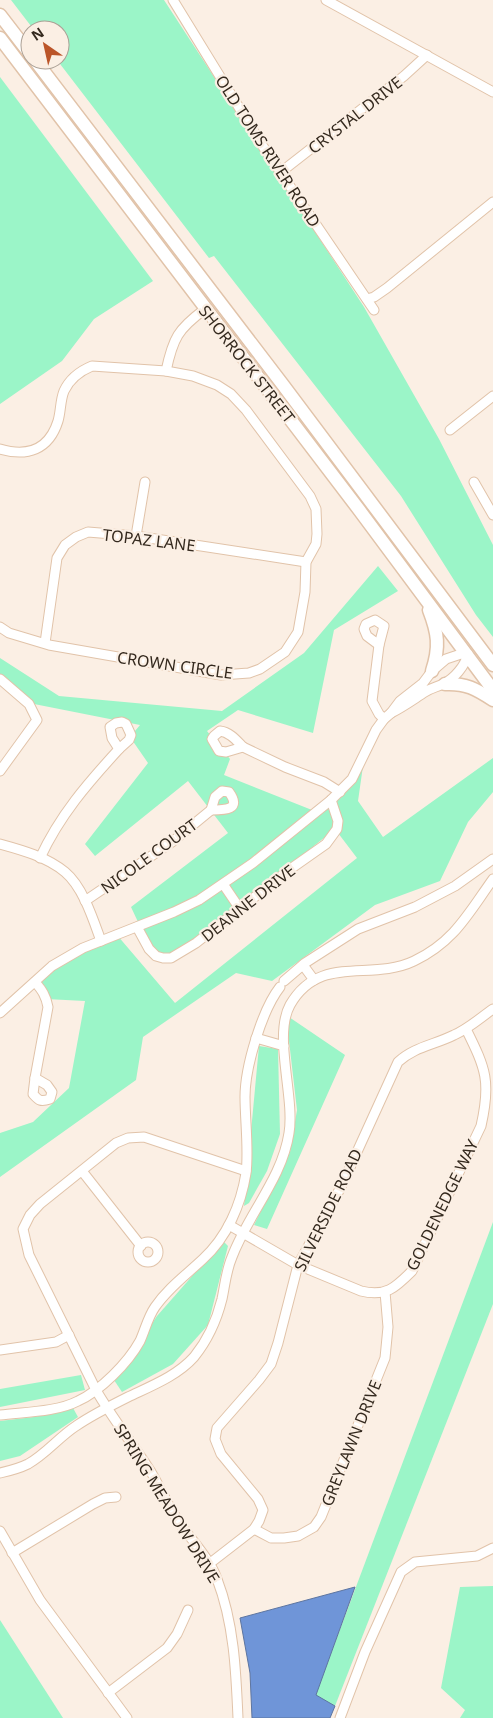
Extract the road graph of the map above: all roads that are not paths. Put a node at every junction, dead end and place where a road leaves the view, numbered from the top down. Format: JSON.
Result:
{"nodes":[{"id":1,"x":173,"y":0,"type":"edge"},
{"id":2,"x":326,"y":0,"type":"edge"},
{"id":3,"x":0,"y":15,"type":"edge"},
{"id":4,"x":0,"y":38,"type":"edge"},
{"id":5,"x":20,"y":41,"type":"edge"},
{"id":6,"x":427,"y":55,"type":"junction"},
{"id":7,"x":43,"y":70,"type":"edge"},
{"id":8,"x":493,"y":92,"type":"edge"},
{"id":9,"x":281,"y":172,"type":"junction"},
{"id":10,"x":493,"y":202,"type":"edge"},
{"id":11,"x":162,"y":225,"type":"junction"},
{"id":12,"x":367,"y":299,"type":"junction"},
{"id":13,"x":204,"y":309,"type":"junction"},
{"id":14,"x":374,"y":310,"type":"dead end"},
{"id":15,"x":166,"y":370,"type":"junction"},
{"id":16,"x":275,"y":374,"type":"junction"},
{"id":17,"x":493,"y":396,"type":"edge"},
{"id":18,"x":450,"y":430,"type":"dead end"},
{"id":19,"x":0,"y":449,"type":"edge"},
{"id":20,"x":145,"y":482,"type":"dead end"},
{"id":21,"x":474,"y":482,"type":"dead end"},
{"id":22,"x":493,"y":515,"type":"edge"},
{"id":23,"x":136,"y":536,"type":"junction"},
{"id":24,"x":306,"y":562,"type":"junction"},
{"id":25,"x":428,"y":578,"type":"junction"},
{"id":26,"x":425,"y":598,"type":"junction"},
{"id":27,"x":0,"y":627,"type":"edge"},
{"id":28,"x":44,"y":644,"type":"junction"},
{"id":29,"x":380,"y":644,"type":"dead end"},
{"id":30,"x":468,"y":654,"type":"junction"},
{"id":31,"x":493,"y":665,"type":"edge"},
{"id":32,"x":432,"y":671,"type":"junction"},
{"id":33,"x":493,"y":676,"type":"edge"},
{"id":34,"x":0,"y":679,"type":"edge"},
{"id":35,"x":445,"y":684,"type":"junction"},
{"id":36,"x":493,"y":690,"type":"edge"},
{"id":37,"x":493,"y":700,"type":"edge"},
{"id":38,"x":388,"y":716,"type":"junction"},
{"id":39,"x":244,"y":747,"type":"dead end"},
{"id":40,"x":119,"y":749,"type":"dead end"},
{"id":41,"x":0,"y":772,"type":"edge"},
{"id":42,"x":340,"y":792,"type":"junction"},
{"id":43,"x":332,"y":800,"type":"junction"},
{"id":44,"x":212,"y":810,"type":"dead end"},
{"id":45,"x":0,"y":844,"type":"edge"},
{"id":46,"x":40,"y":858,"type":"junction"},
{"id":47,"x":493,"y":859,"type":"edge"},
{"id":48,"x":493,"y":879,"type":"edge"},
{"id":49,"x":223,"y":884,"type":"junction"},
{"id":50,"x":85,"y":901,"type":"junction"},
{"id":51,"x":240,"y":909,"type":"junction"},
{"id":52,"x":137,"y":927,"type":"junction"},
{"id":53,"x":101,"y":941,"type":"junction"},
{"id":54,"x":302,"y":965,"type":"junction"},
{"id":55,"x":314,"y":980,"type":"junction"},
{"id":56,"x":35,"y":982,"type":"junction"},
{"id":57,"x":493,"y":1009,"type":"edge"},
{"id":58,"x":0,"y":1012,"type":"edge"},
{"id":59,"x":466,"y":1030,"type":"junction"},
{"id":60,"x":256,"y":1038,"type":"junction"},
{"id":61,"x":284,"y":1046,"type":"junction"},
{"id":62,"x":35,"y":1078,"type":"dead end"},
{"id":63,"x":82,"y":1171,"type":"junction"},
{"id":64,"x":246,"y":1171,"type":"junction"},
{"id":65,"x":229,"y":1225,"type":"junction"},
{"id":66,"x":244,"y":1232,"type":"junction"},
{"id":67,"x":140,"y":1246,"type":"dead end"},
{"id":68,"x":298,"y":1264,"type":"junction"},
{"id":69,"x":385,"y":1292,"type":"junction"},
{"id":70,"x":68,"y":1335,"type":"junction"},
{"id":71,"x":0,"y":1350,"type":"edge"},
{"id":72,"x":96,"y":1390,"type":"junction"},
{"id":73,"x":106,"y":1408,"type":"junction"},
{"id":74,"x":0,"y":1415,"type":"edge"},
{"id":75,"x":0,"y":1473,"type":"edge"},
{"id":76,"x":116,"y":1497,"type":"dead end"},
{"id":77,"x":254,"y":1528,"type":"junction"},
{"id":78,"x":0,"y":1531,"type":"edge"},
{"id":79,"x":493,"y":1548,"type":"edge"},
{"id":80,"x":12,"y":1553,"type":"junction"},
{"id":81,"x":209,"y":1564,"type":"junction"},
{"id":82,"x":188,"y":1610,"type":"dead end"},
{"id":83,"x":108,"y":1693,"type":"junction"},
{"id":84,"x":126,"y":1718,"type":"edge"},
{"id":85,"x":238,"y":1718,"type":"edge"},
{"id":86,"x":340,"y":1718,"type":"edge"}],
"edges":[{"from":1,"to":9,"type":"street","name":"OLD TOMS RIVER ROAD"},
{"from":2,"to":6,"type":"street"},
{"from":3,"to":5,"type":"main road"},
{"from":4,"to":13,"type":"main road","name":"SHORROCK STREET"},
{"from":6,"to":8,"type":"street"},
{"from":6,"to":9,"type":"street","name":"CRYSTAL DRIVE"},
{"from":7,"to":11,"type":"main road","name":"SHORROCK STREET"},
{"from":9,"to":12,"type":"street","name":"OLD TOMS RIVER ROAD"},
{"from":10,"to":12,"type":"street"},
{"from":11,"to":13,"type":"main road"},
{"from":11,"to":16,"type":"main road","name":"SHORROCK STREET"},
{"from":12,"to":14,"type":"street"},
{"from":13,"to":15,"type":"street"},
{"from":13,"to":16,"type":"main road"},
{"from":13,"to":26,"type":"main road","name":"SHORROCK STREET"},
{"from":15,"to":19,"type":"street","name":"CROWN CIRCLE"},
{"from":15,"to":24,"type":"street","name":"CROWN CIRCLE"},
{"from":16,"to":25,"type":"main road","name":"SHORROCK STREET"},
{"from":17,"to":18,"type":"street"},
{"from":20,"to":23,"type":"street"},
{"from":21,"to":22,"type":"street"},
{"from":23,"to":24,"type":"street","name":"TOPAZ LANE"},
{"from":23,"to":28,"type":"street","name":"TOPAZ LANE"},
{"from":24,"to":28,"type":"street","name":"CROWN CIRCLE"},
{"from":25,"to":30,"type":"main road"},
{"from":25,"to":31,"type":"main road","name":"SHORROCK STREET"},
{"from":26,"to":30,"type":"main road","name":"SHORROCK STREET"},
{"from":26,"to":32,"type":"main road"},
{"from":27,"to":28,"type":"street","name":"CROWN CIRCLE"},
{"from":29,"to":38,"type":"street"},
{"from":30,"to":32,"type":"street"},
{"from":30,"to":33,"type":"main road"},
{"from":30,"to":35,"type":"street"},
{"from":30,"to":36,"type":"main road","name":"SHORROCK STREET"},
{"from":32,"to":38,"type":"street"},
{"from":34,"to":41,"type":"street"},
{"from":35,"to":37,"type":"main road"},
{"from":35,"to":38,"type":"street"},
{"from":38,"to":42,"type":"street"},
{"from":39,"to":42,"type":"street"},
{"from":40,"to":46,"type":"street"},
{"from":42,"to":43,"type":"street"},
{"from":43,"to":49,"type":"street"},
{"from":43,"to":51,"type":"street","name":"DEANNE DRIVE"},
{"from":44,"to":50,"type":"street","name":"NICOLE COURT"},
{"from":45,"to":46,"type":"street"},
{"from":46,"to":50,"type":"street"},
{"from":47,"to":54,"type":"street"},
{"from":48,"to":55,"type":"street"},
{"from":49,"to":51,"type":"street"},
{"from":49,"to":52,"type":"street"},
{"from":50,"to":53,"type":"street"},
{"from":51,"to":52,"type":"street","name":"DEANNE DRIVE"},
{"from":52,"to":53,"type":"street"},
{"from":53,"to":56,"type":"street"},
{"from":54,"to":55,"type":"street"},
{"from":54,"to":60,"type":"street"},
{"from":55,"to":61,"type":"street"},
{"from":56,"to":58,"type":"street"},
{"from":56,"to":62,"type":"street"},
{"from":57,"to":59,"type":"street","name":"SILVERSIDE ROAD"},
{"from":59,"to":68,"type":"street","name":"SILVERSIDE ROAD"},
{"from":59,"to":69,"type":"street","name":"GOLDENEDGE WAY"},
{"from":60,"to":61,"type":"street"},
{"from":60,"to":64,"type":"street"},
{"from":61,"to":66,"type":"street"},
{"from":63,"to":64,"type":"street","name":"SPRING MEADOW DRIVE"},
{"from":63,"to":67,"type":"street"},
{"from":63,"to":70,"type":"street","name":"SPRING MEADOW DRIVE"},
{"from":64,"to":65,"type":"street"},
{"from":65,"to":66,"type":"street"},
{"from":65,"to":72,"type":"street"},
{"from":66,"to":68,"type":"street"},
{"from":66,"to":73,"type":"street"},
{"from":68,"to":69,"type":"street"},
{"from":68,"to":77,"type":"street","name":"SILVERSIDE ROAD"},
{"from":69,"to":77,"type":"street","name":"GREYLAWN DRIVE"},
{"from":70,"to":71,"type":"street"},
{"from":70,"to":72,"type":"street","name":"SPRING MEADOW DRIVE"},
{"from":72,"to":73,"type":"street","name":"SPRING MEADOW DRIVE"},
{"from":72,"to":74,"type":"street"},
{"from":73,"to":75,"type":"street"},
{"from":73,"to":81,"type":"street","name":"SPRING MEADOW DRIVE"},
{"from":76,"to":80,"type":"street"},
{"from":77,"to":81,"type":"street"},
{"from":78,"to":80,"type":"street"},
{"from":79,"to":86,"type":"street"},
{"from":80,"to":83,"type":"street"},
{"from":81,"to":85,"type":"street","name":"SPRING MEADOW DRIVE"},
{"from":82,"to":83,"type":"street"},
{"from":83,"to":84,"type":"street"}]}
